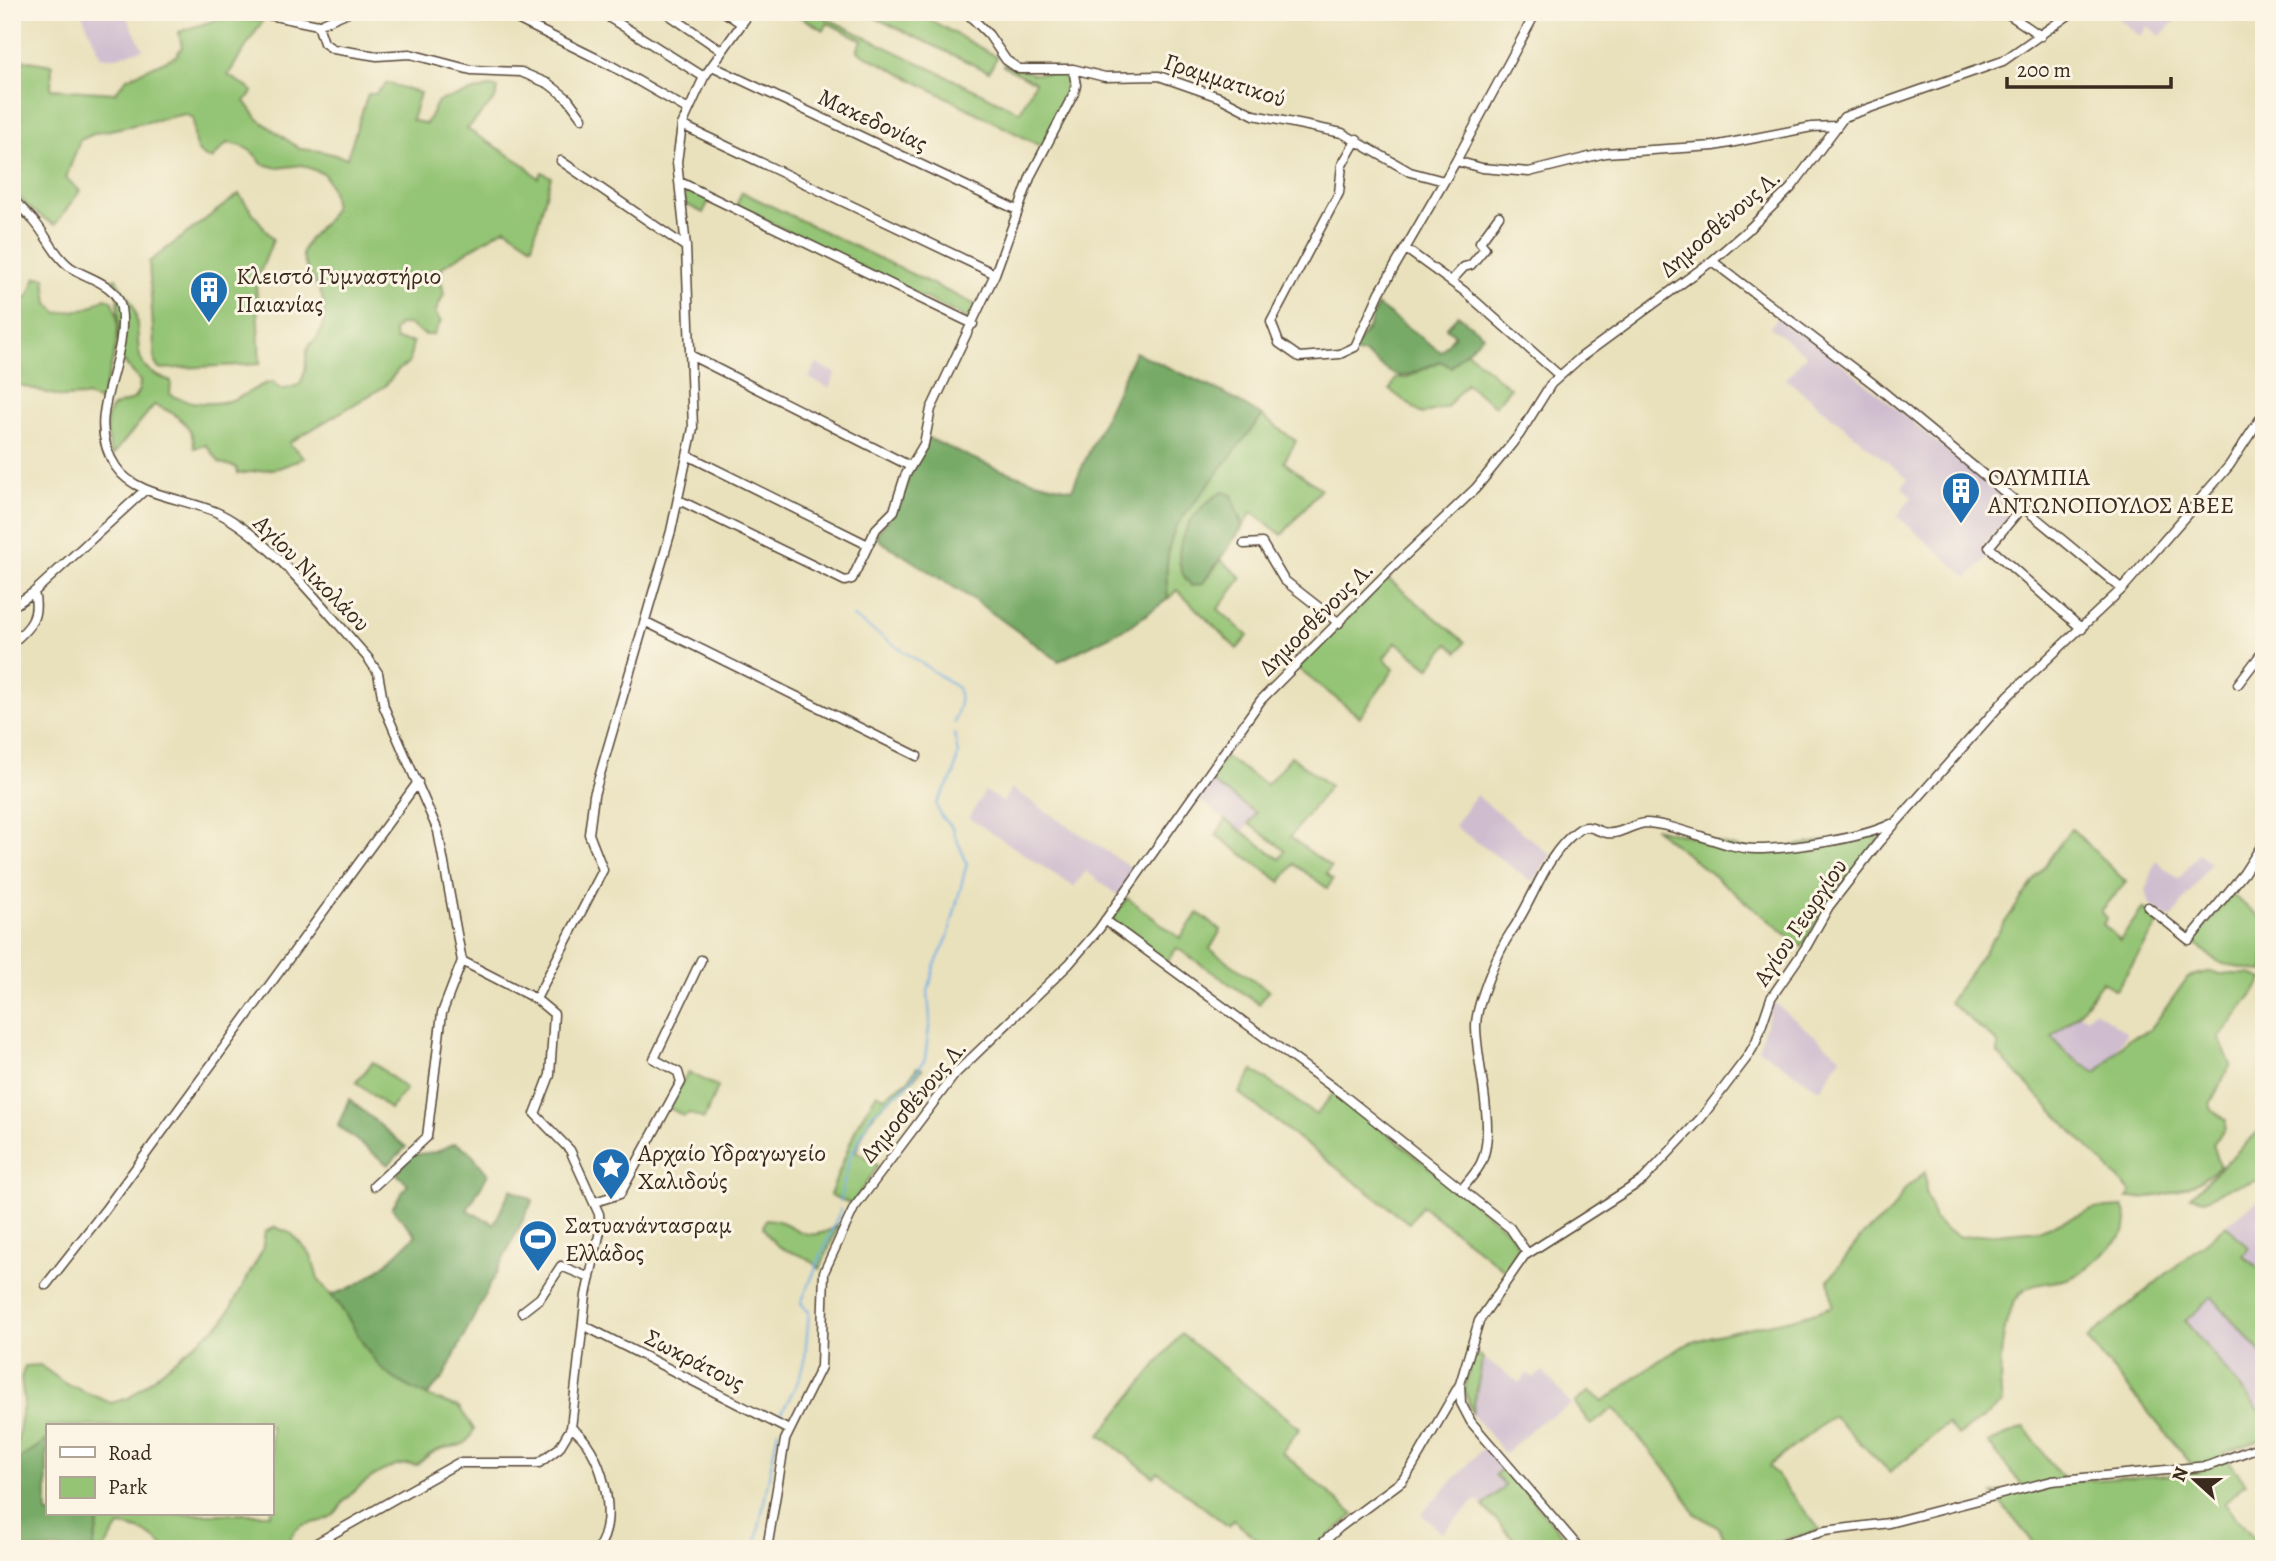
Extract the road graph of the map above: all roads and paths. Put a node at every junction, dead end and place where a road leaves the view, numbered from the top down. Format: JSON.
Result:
{"nodes":[{"id":1,"x":255,"y":12,"type":"edge"},
{"id":2,"x":348,"y":12,"type":"edge"},
{"id":3,"x":503,"y":12,"type":"edge"},
{"id":4,"x":602,"y":12,"type":"edge"},
{"id":5,"x":665,"y":12,"type":"edge"},
{"id":6,"x":724,"y":12,"type":"edge"},
{"id":7,"x":750,"y":12,"type":"edge"},
{"id":8,"x":965,"y":12,"type":"edge"},
{"id":9,"x":1536,"y":12,"type":"edge"},
{"id":10,"x":2005,"y":12,"type":"edge"},
{"id":11,"x":2073,"y":12,"type":"edge"},
{"id":12,"x":612,"y":15,"type":"edge"},
{"id":13,"x":742,"y":24,"type":"junction"},
{"id":14,"x":318,"y":25,"type":"junction"},
{"id":15,"x":2041,"y":36,"type":"junction"},
{"id":16,"x":722,"y":51,"type":"junction"},
{"id":17,"x":712,"y":66,"type":"junction"},
{"id":18,"x":1073,"y":69,"type":"junction"},
{"id":19,"x":704,"y":77,"type":"junction"},
{"id":20,"x":687,"y":109,"type":"junction"},
{"id":21,"x":582,"y":118,"type":"dead end"},
{"id":22,"x":682,"y":125,"type":"junction"},
{"id":23,"x":1835,"y":126,"type":"junction"},
{"id":24,"x":1357,"y":139,"type":"junction"},
{"id":25,"x":561,"y":161,"type":"dead end"},
{"id":26,"x":1456,"y":161,"type":"junction"},
{"id":27,"x":1444,"y":181,"type":"junction"},
{"id":28,"x":680,"y":182,"type":"junction"},
{"id":29,"x":12,"y":198,"type":"edge"},
{"id":30,"x":1017,"y":210,"type":"junction"},
{"id":31,"x":1499,"y":216,"type":"dead end"},
{"id":32,"x":686,"y":247,"type":"junction"},
{"id":33,"x":1406,"y":249,"type":"junction"},
{"id":34,"x":1712,"y":261,"type":"junction"},
{"id":35,"x":995,"y":274,"type":"junction"},
{"id":36,"x":1451,"y":281,"type":"junction"},
{"id":37,"x":973,"y":324,"type":"junction"},
{"id":38,"x":690,"y":355,"type":"junction"},
{"id":39,"x":1560,"y":376,"type":"junction"},
{"id":40,"x":2264,"y":413,"type":"edge"},
{"id":41,"x":689,"y":456,"type":"junction"},
{"id":42,"x":911,"y":467,"type":"junction"},
{"id":43,"x":145,"y":490,"type":"junction"},
{"id":44,"x":679,"y":500,"type":"junction"},
{"id":45,"x":2023,"y":506,"type":"junction"},
{"id":46,"x":1244,"y":544,"type":"dead end"},
{"id":47,"x":868,"y":545,"type":"junction"},
{"id":48,"x":2122,"y":589,"type":"junction"},
{"id":49,"x":34,"y":592,"type":"junction"},
{"id":50,"x":12,"y":607,"type":"edge"},
{"id":51,"x":646,"y":622,"type":"junction"},
{"id":52,"x":1339,"y":623,"type":"junction"},
{"id":53,"x":2082,"y":629,"type":"junction"},
{"id":54,"x":12,"y":643,"type":"edge"},
{"id":55,"x":2264,"y":650,"type":"edge"},
{"id":56,"x":2238,"y":684,"type":"dead end"},
{"id":57,"x":917,"y":756,"type":"dead end"},
{"id":58,"x":418,"y":782,"type":"junction"},
{"id":59,"x":1894,"y":823,"type":"junction"},
{"id":60,"x":2264,"y":842,"type":"edge"},
{"id":61,"x":2148,"y":907,"type":"dead end"},
{"id":62,"x":1105,"y":920,"type":"junction"},
{"id":63,"x":701,"y":960,"type":"dead end"},
{"id":64,"x":462,"y":961,"type":"junction"},
{"id":65,"x":536,"y":999,"type":"junction"},
{"id":66,"x":374,"y":1186,"type":"dead end"},
{"id":67,"x":1462,"y":1189,"type":"junction"},
{"id":68,"x":595,"y":1202,"type":"junction"},
{"id":69,"x":1527,"y":1253,"type":"junction"},
{"id":70,"x":590,"y":1278,"type":"junction"},
{"id":71,"x":46,"y":1285,"type":"dead end"},
{"id":72,"x":522,"y":1312,"type":"dead end"},
{"id":73,"x":583,"y":1325,"type":"junction"},
{"id":74,"x":1460,"y":1384,"type":"junction"},
{"id":75,"x":571,"y":1428,"type":"junction"},
{"id":76,"x":789,"y":1430,"type":"junction"},
{"id":77,"x":2264,"y":1445,"type":"edge"},
{"id":78,"x":306,"y":1549,"type":"edge"},
{"id":79,"x":597,"y":1549,"type":"edge"},
{"id":80,"x":767,"y":1549,"type":"edge"},
{"id":81,"x":1316,"y":1549,"type":"edge"},
{"id":82,"x":1580,"y":1549,"type":"edge"},
{"id":83,"x":1764,"y":1549,"type":"edge"}],
"edges":[{"from":1,"to":14,"type":"street"},
{"from":2,"to":14,"type":"street"},
{"from":3,"to":20,"type":"street"},
{"from":4,"to":12,"type":"street"},
{"from":5,"to":16,"type":"street"},
{"from":6,"to":13,"type":"street"},
{"from":7,"to":13,"type":"street"},
{"from":8,"to":18,"type":"street","name":"Γραμματικού"},
{"from":9,"to":26,"type":"street"},
{"from":10,"to":15,"type":"street"},
{"from":11,"to":15,"type":"street","name":"Δημοσθένους Λ."},
{"from":12,"to":19,"type":"street"},
{"from":13,"to":16,"type":"street"},
{"from":14,"to":21,"type":"street"},
{"from":15,"to":23,"type":"street","name":"Δημοσθένους Λ."},
{"from":16,"to":17,"type":"street"},
{"from":17,"to":19,"type":"street"},
{"from":17,"to":30,"type":"street","name":"Μακεδονίας"},
{"from":18,"to":24,"type":"street","name":"Γραμματικού"},
{"from":18,"to":30,"type":"street"},
{"from":19,"to":20,"type":"street"},
{"from":20,"to":22,"type":"street"},
{"from":22,"to":28,"type":"street"},
{"from":22,"to":35,"type":"street"},
{"from":23,"to":26,"type":"street"},
{"from":23,"to":34,"type":"street","name":"Δημοσθένους Λ."},
{"from":24,"to":27,"type":"street","name":"Γραμματικού"},
{"from":24,"to":33,"type":"street"},
{"from":25,"to":32,"type":"street"},
{"from":26,"to":27,"type":"street"},
{"from":27,"to":33,"type":"street"},
{"from":28,"to":32,"type":"street"},
{"from":28,"to":37,"type":"street"},
{"from":29,"to":43,"type":"street","name":"Αγίου Νικολάου"},
{"from":30,"to":35,"type":"street"},
{"from":31,"to":36,"type":"street"},
{"from":32,"to":38,"type":"street"},
{"from":33,"to":36,"type":"street"},
{"from":34,"to":39,"type":"street","name":"Δημοσθένους Λ."},
{"from":34,"to":45,"type":"street"},
{"from":35,"to":37,"type":"street"},
{"from":36,"to":39,"type":"street"},
{"from":37,"to":42,"type":"street"},
{"from":38,"to":41,"type":"street"},
{"from":38,"to":42,"type":"street"},
{"from":39,"to":52,"type":"street","name":"Δημοσθένους Λ."},
{"from":40,"to":48,"type":"street","name":"Αγίου Γεωργίου"},
{"from":41,"to":44,"type":"street"},
{"from":41,"to":47,"type":"street"},
{"from":42,"to":47,"type":"street"},
{"from":43,"to":49,"type":"street"},
{"from":43,"to":58,"type":"street","name":"Αγίου Νικολάου"},
{"from":44,"to":47,"type":"street"},
{"from":44,"to":51,"type":"street"},
{"from":45,"to":48,"type":"street"},
{"from":45,"to":53,"type":"street"},
{"from":46,"to":52,"type":"street"},
{"from":48,"to":53,"type":"street","name":"Αγίου Γεωργίου"},
{"from":49,"to":50,"type":"street"},
{"from":49,"to":54,"type":"street"},
{"from":51,"to":57,"type":"street"},
{"from":51,"to":65,"type":"street"},
{"from":52,"to":62,"type":"street","name":"Δημοσθένους Λ."},
{"from":53,"to":59,"type":"street","name":"Αγίου Γεωργίου"},
{"from":55,"to":56,"type":"street"},
{"from":58,"to":64,"type":"street","name":"Αγίου Νικολάου"},
{"from":58,"to":71,"type":"street"},
{"from":59,"to":67,"type":"street"},
{"from":59,"to":69,"type":"street","name":"Αγίου Γεωργίου"},
{"from":60,"to":61,"type":"street"},
{"from":62,"to":67,"type":"street"},
{"from":62,"to":76,"type":"street","name":"Δημοσθένους Λ."},
{"from":63,"to":68,"type":"street"},
{"from":64,"to":65,"type":"street"},
{"from":64,"to":66,"type":"street"},
{"from":65,"to":68,"type":"street"},
{"from":67,"to":69,"type":"street"},
{"from":68,"to":70,"type":"street"},
{"from":69,"to":74,"type":"street","name":"Αγίου Γεωργίου"},
{"from":70,"to":72,"type":"street"},
{"from":70,"to":73,"type":"street"},
{"from":73,"to":75,"type":"street"},
{"from":73,"to":76,"type":"street","name":"Σωκράτους"},
{"from":74,"to":81,"type":"street","name":"Αγίου Γεωργίου"},
{"from":74,"to":82,"type":"street"},
{"from":75,"to":78,"type":"street"},
{"from":75,"to":79,"type":"street"},
{"from":76,"to":80,"type":"street","name":"Δημοσθένους Λ."},
{"from":77,"to":83,"type":"street"}]}
